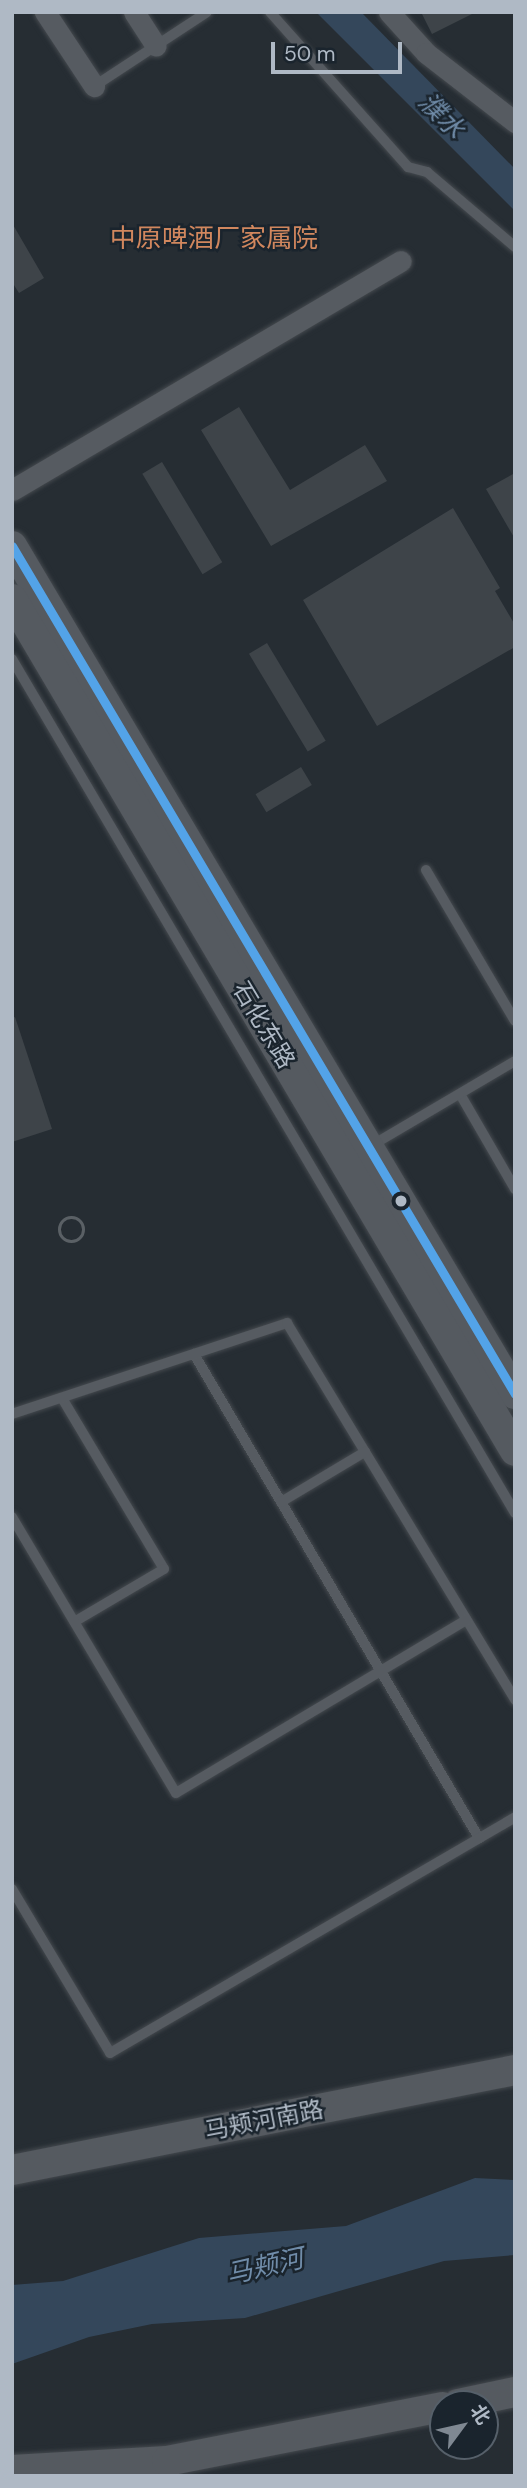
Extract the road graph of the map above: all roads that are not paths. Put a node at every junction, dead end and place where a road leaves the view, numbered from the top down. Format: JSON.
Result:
{"nodes":[{"id":1,"x":45,"y":12,"type":"edge"},
{"id":2,"x":134,"y":12,"type":"edge"},
{"id":3,"x":207,"y":12,"type":"edge"},
{"id":4,"x":270,"y":12,"type":"edge"},
{"id":5,"x":389,"y":12,"type":"edge"},
{"id":6,"x":156,"y":46,"type":"junction"},
{"id":7,"x":91,"y":89,"type":"joint"},
{"id":8,"x":515,"y":122,"type":"edge"},
{"id":9,"x":515,"y":247,"type":"edge"},
{"id":10,"x":401,"y":261,"type":"dead end"},
{"id":11,"x":12,"y":490,"type":"edge"},
{"id":12,"x":12,"y":545,"type":"edge"},
{"id":13,"x":12,"y":599,"type":"edge"},
{"id":14,"x":12,"y":660,"type":"edge"},
{"id":15,"x":426,"y":870,"type":"dead end"},
{"id":16,"x":515,"y":1021,"type":"edge"},
{"id":17,"x":515,"y":1061,"type":"edge"},
{"id":18,"x":460,"y":1094,"type":"junction"},
{"id":19,"x":369,"y":1147,"type":"junction"},
{"id":20,"x":515,"y":1189,"type":"edge"},
{"id":21,"x":194,"y":1354,"type":"junction"},
{"id":22,"x":515,"y":1394,"type":"edge"},
{"id":23,"x":62,"y":1398,"type":"junction"},
{"id":24,"x":12,"y":1414,"type":"edge"},
{"id":25,"x":515,"y":1451,"type":"edge"},
{"id":26,"x":365,"y":1452,"type":"junction"},
{"id":27,"x":281,"y":1502,"type":"junction"},
{"id":28,"x":515,"y":1513,"type":"edge"},
{"id":29,"x":12,"y":1517,"type":"edge"},
{"id":30,"x":466,"y":1620,"type":"junction"},
{"id":31,"x":74,"y":1622,"type":"junction"},
{"id":32,"x":381,"y":1671,"type":"junction"},
{"id":33,"x":515,"y":1700,"type":"edge"},
{"id":34,"x":515,"y":1817,"type":"edge"},
{"id":35,"x":479,"y":1838,"type":"junction"},
{"id":36,"x":12,"y":1889,"type":"edge"},
{"id":37,"x":515,"y":2070,"type":"edge"},
{"id":38,"x":12,"y":2170,"type":"edge"},
{"id":39,"x":429,"y":2410,"type":"edge"},
{"id":40,"x":12,"y":2470,"type":"edge"},
{"id":41,"x":59,"y":2473,"type":"edge"}],
"edges":[{"from":1,"to":7,"type":"street"},
{"from":2,"to":6,"type":"street"},
{"from":3,"to":6,"type":"lane"},
{"from":4,"to":9,"type":"lane"},
{"from":5,"to":8,"type":"street"},
{"from":6,"to":7,"type":"lane"},
{"from":10,"to":11,"type":"street"},
{"from":12,"to":19,"type":"main road","name":"石化东路"},
{"from":13,"to":25,"type":"main road","name":"石化东路"},
{"from":14,"to":28,"type":"lane"},
{"from":15,"to":16,"type":"lane"},
{"from":17,"to":18,"type":"lane"},
{"from":18,"to":19,"type":"lane"},
{"from":18,"to":20,"type":"lane"},
{"from":19,"to":22,"type":"main road","name":"石化东路"},
{"from":21,"to":23,"type":"lane"},
{"from":21,"to":26,"type":"lane"},
{"from":21,"to":27,"type":"lane"},
{"from":23,"to":24,"type":"lane"},
{"from":23,"to":31,"type":"lane"},
{"from":26,"to":27,"type":"lane"},
{"from":26,"to":30,"type":"lane"},
{"from":27,"to":32,"type":"lane"},
{"from":29,"to":31,"type":"lane"},
{"from":30,"to":32,"type":"lane"},
{"from":30,"to":33,"type":"lane"},
{"from":31,"to":32,"type":"lane"},
{"from":32,"to":35,"type":"lane"},
{"from":34,"to":35,"type":"lane"},
{"from":35,"to":36,"type":"lane"},
{"from":37,"to":38,"type":"main road","name":"马颊河南路"},
{"from":39,"to":41,"type":"main road"},
{"from":40,"to":41,"type":"main road"}]}
